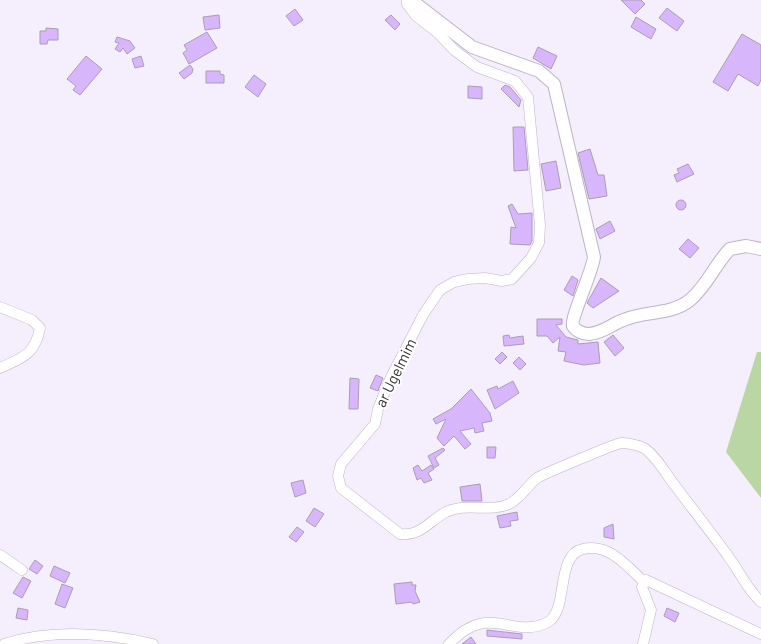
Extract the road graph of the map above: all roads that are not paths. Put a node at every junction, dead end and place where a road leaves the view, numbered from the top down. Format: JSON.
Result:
{"nodes":[{"id":1,"x":407,"y":0,"type":"edge"},
{"id":2,"x":411,"y":0,"type":"edge"},
{"id":3,"x":761,"y":249,"type":"edge"},
{"id":4,"x":0,"y":307,"type":"edge"},
{"id":5,"x":0,"y":368,"type":"edge"},
{"id":6,"x":0,"y":555,"type":"edge"},
{"id":7,"x":22,"y":570,"type":"dead end"},
{"id":8,"x":644,"y":582,"type":"junction"},
{"id":9,"x":761,"y":602,"type":"edge"},
{"id":10,"x":761,"y":634,"type":"edge"},
{"id":11,"x":4,"y":644,"type":"edge"},
{"id":12,"x":153,"y":644,"type":"edge"},
{"id":13,"x":449,"y":644,"type":"edge"},
{"id":14,"x":643,"y":644,"type":"edge"}],
"edges":[{"from":1,"to":9,"type":"street","name":"ar Ugelmim"},
{"from":2,"to":3,"type":"main road"},
{"from":4,"to":5,"type":"street"},
{"from":6,"to":7,"type":"street"},
{"from":8,"to":10,"type":"street"},
{"from":8,"to":13,"type":"street"},
{"from":8,"to":14,"type":"street"},
{"from":11,"to":12,"type":"street"}]}
